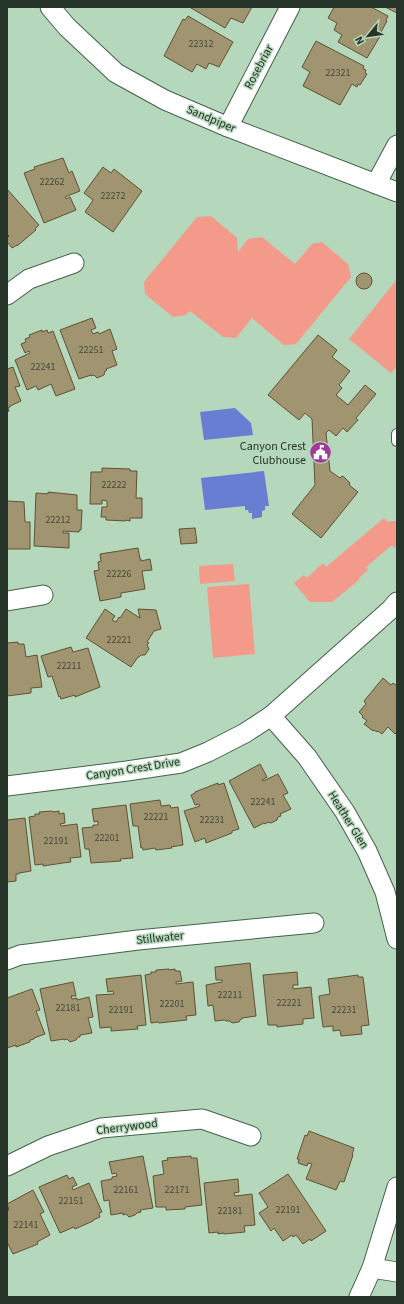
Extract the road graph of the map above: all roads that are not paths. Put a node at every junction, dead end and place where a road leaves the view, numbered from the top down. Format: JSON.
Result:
{"nodes":[{"id":1,"x":50,"y":7,"type":"edge"},
{"id":2,"x":290,"y":7,"type":"edge"},
{"id":3,"x":228,"y":127,"type":"junction"},
{"id":4,"x":397,"y":145,"type":"edge"},
{"id":5,"x":376,"y":184,"type":"junction"},
{"id":6,"x":397,"y":192,"type":"edge"},
{"id":7,"x":74,"y":263,"type":"dead end"},
{"id":8,"x":7,"y":295,"type":"edge"},
{"id":9,"x":397,"y":434,"type":"edge"},
{"id":10,"x":397,"y":441,"type":"edge"},
{"id":11,"x":43,"y":595,"type":"dead end"},
{"id":12,"x":7,"y":601,"type":"edge"},
{"id":13,"x":395,"y":609,"type":"edge"},
{"id":14,"x":272,"y":716,"type":"junction"},
{"id":15,"x":7,"y":786,"type":"edge"},
{"id":16,"x":314,"y":923,"type":"dead end"},
{"id":17,"x":397,"y":939,"type":"edge"},
{"id":18,"x":7,"y":960,"type":"edge"},
{"id":19,"x":251,"y":1136,"type":"dead end"},
{"id":20,"x":7,"y":1166,"type":"edge"},
{"id":21,"x":397,"y":1187,"type":"edge"},
{"id":22,"x":372,"y":1268,"type":"junction"},
{"id":23,"x":397,"y":1272,"type":"edge"},
{"id":24,"x":359,"y":1297,"type":"edge"}],
"edges":[{"from":1,"to":3,"type":"street","name":"Sandpiper"},
{"from":2,"to":3,"type":"street","name":"Rosebriar"},
{"from":3,"to":5,"type":"street","name":"Sandpiper"},
{"from":4,"to":5,"type":"street"},
{"from":5,"to":6,"type":"street","name":"Sandpiper"},
{"from":7,"to":8,"type":"street"},
{"from":9,"to":10,"type":"lane"},
{"from":11,"to":12,"type":"street"},
{"from":13,"to":14,"type":"street","name":"Canyon Crest Drive"},
{"from":14,"to":15,"type":"street","name":"Canyon Crest Drive"},
{"from":14,"to":17,"type":"street","name":"Heather Glen"},
{"from":16,"to":18,"type":"street","name":"Stillwater"},
{"from":19,"to":20,"type":"street","name":"Cherrywood"},
{"from":21,"to":22,"type":"street"},
{"from":22,"to":23,"type":"street"},
{"from":22,"to":24,"type":"street"}]}
